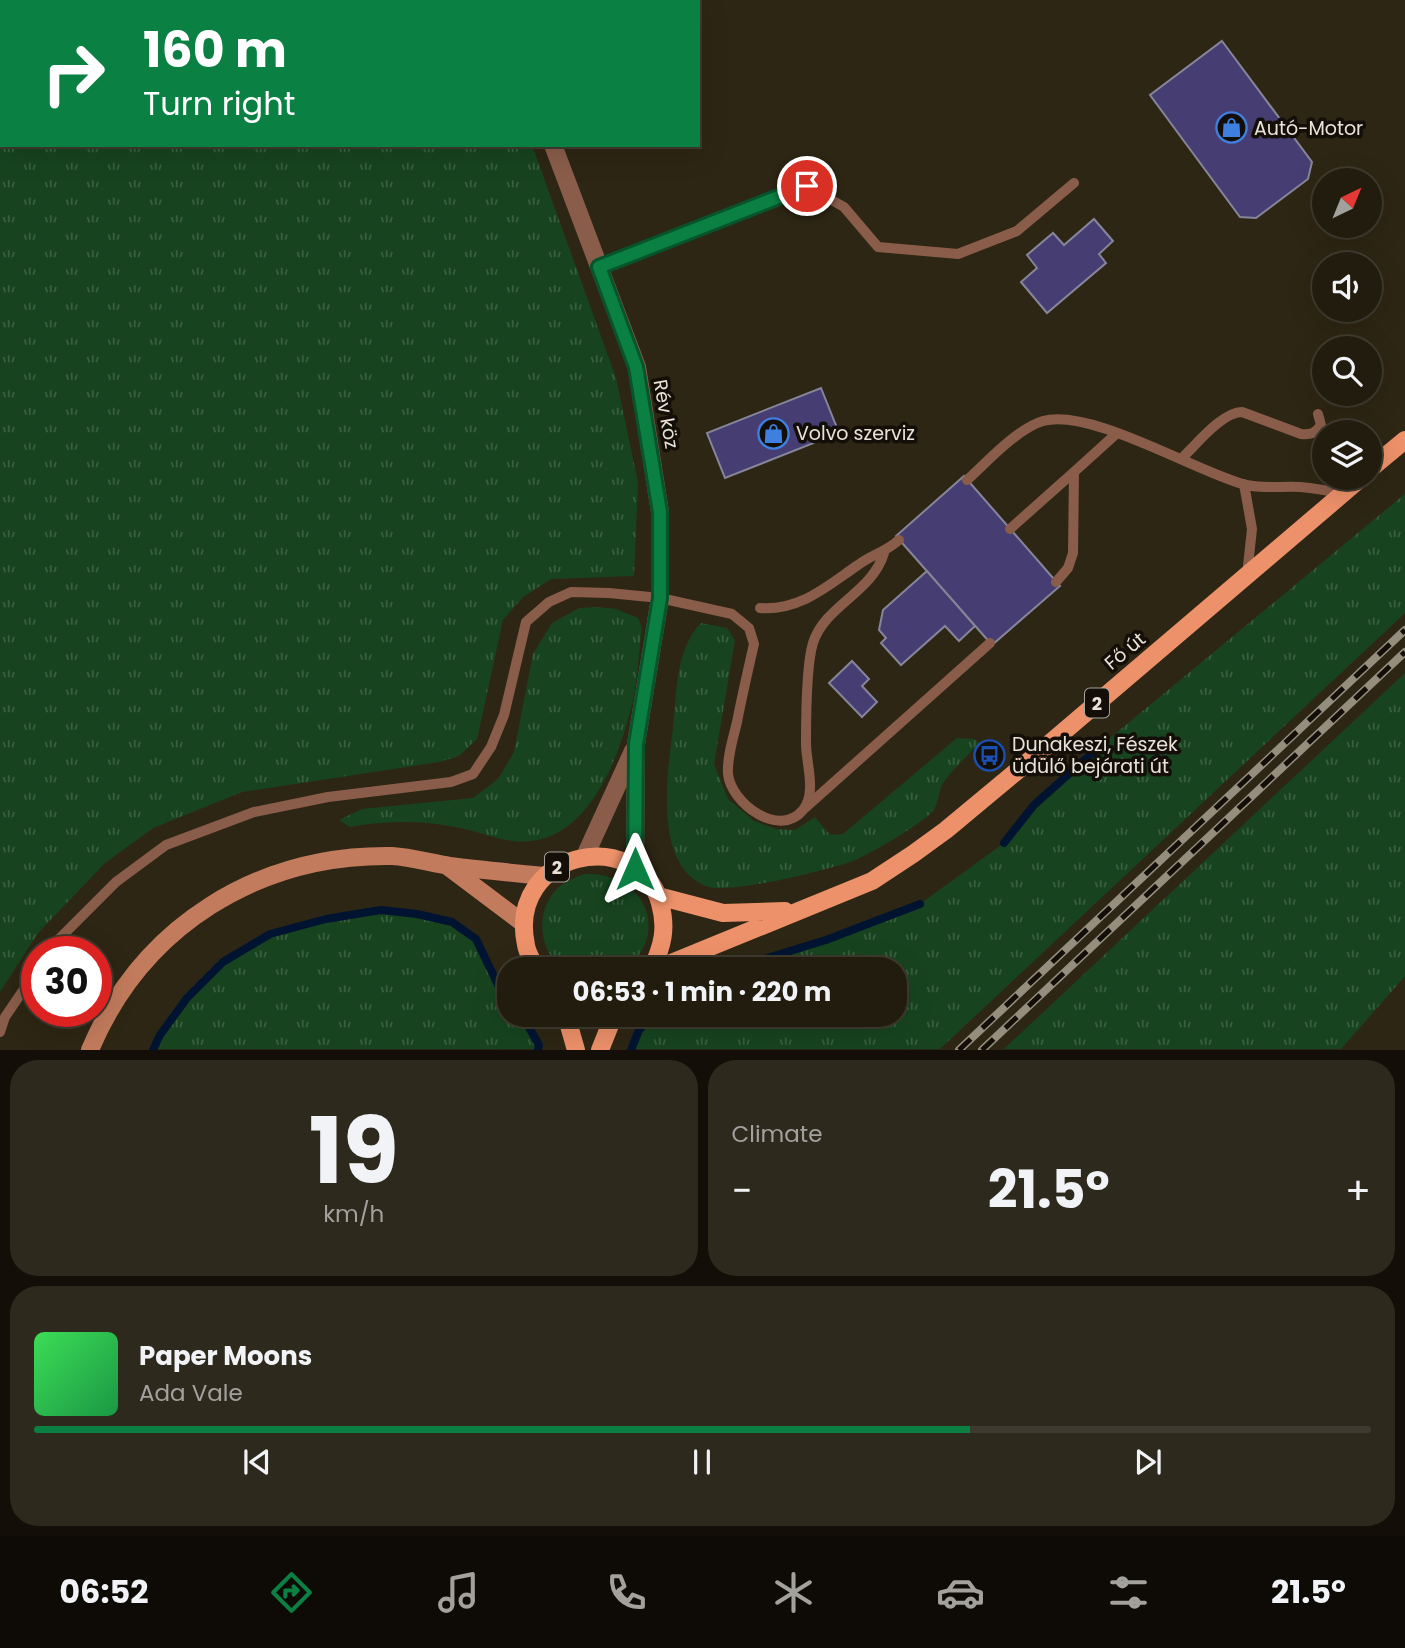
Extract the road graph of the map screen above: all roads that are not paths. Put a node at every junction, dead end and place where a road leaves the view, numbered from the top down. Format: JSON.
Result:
{"nodes":[{"id":1,"x":554,"y":147,"type":"edge"},
{"id":2,"x":1074,"y":183,"type":"dead end"},
{"id":3,"x":599,"y":267,"type":"junction"},
{"id":4,"x":1318,"y":414,"type":"dead end"},
{"id":5,"x":1116,"y":434,"type":"junction"},
{"id":6,"x":1405,"y":440,"type":"edge"},
{"id":7,"x":1182,"y":458,"type":"junction"},
{"id":8,"x":1382,"y":459,"type":"edge"},
{"id":9,"x":1074,"y":471,"type":"junction"},
{"id":10,"x":967,"y":480,"type":"dead end"},
{"id":11,"x":1244,"y":484,"type":"junction"},
{"id":12,"x":1346,"y":490,"type":"edge"},
{"id":13,"x":1342,"y":493,"type":"junction"},
{"id":14,"x":1010,"y":529,"type":"dead end"},
{"id":15,"x":899,"y":540,"type":"dead end"},
{"id":16,"x":884,"y":552,"type":"junction"},
{"id":17,"x":1247,"y":575,"type":"junction"},
{"id":18,"x":1056,"y":582,"type":"dead end"},
{"id":19,"x":660,"y":598,"type":"junction"},
{"id":20,"x":760,"y":608,"type":"dead end"},
{"id":21,"x":989,"y":642,"type":"dead end"},
{"id":22,"x":636,"y":744,"type":"junction"},
{"id":23,"x":802,"y":811,"type":"junction"},
{"id":24,"x":585,"y":856,"type":"junction"},
{"id":25,"x":446,"y":865,"type":"junction"},
{"id":26,"x":635,"y":869,"type":"junction"},
{"id":27,"x":545,"y":876,"type":"junction"},
{"id":28,"x":658,"y":896,"type":"junction"},
{"id":29,"x":802,"y":910,"type":"junction"},
{"id":30,"x":523,"y":923,"type":"junction"},
{"id":31,"x":62,"y":936,"type":"edge"},
{"id":32,"x":530,"y":957,"type":"edge"},
{"id":33,"x":658,"y":957,"type":"edge"},
{"id":34,"x":684,"y":957,"type":"edge"},
{"id":35,"x":21,"y":994,"type":"edge"},
{"id":36,"x":570,"y":1027,"type":"edge"},
{"id":37,"x":609,"y":1027,"type":"edge"},
{"id":38,"x":0,"y":1032,"type":"edge"},
{"id":39,"x":90,"y":1049,"type":"edge"},
{"id":40,"x":576,"y":1049,"type":"edge"},
{"id":41,"x":600,"y":1049,"type":"edge"}],
"edges":[{"from":1,"to":3,"type":"street","name":"Rév köz"},
{"from":2,"to":3,"type":"lane"},
{"from":3,"to":19,"type":"street","name":"Rév köz"},
{"from":4,"to":7,"type":"lane"},
{"from":5,"to":7,"type":"lane"},
{"from":5,"to":9,"type":"lane"},
{"from":5,"to":10,"type":"lane"},
{"from":6,"to":8,"type":"main road"},
{"from":7,"to":11,"type":"lane"},
{"from":9,"to":14,"type":"lane"},
{"from":9,"to":18,"type":"lane"},
{"from":11,"to":13,"type":"lane"},
{"from":11,"to":17,"type":"lane"},
{"from":12,"to":13,"type":"main road","name":"Fő út","number":"2"},
{"from":13,"to":17,"type":"main road","name":"Fő út","number":"2"},
{"from":15,"to":16,"type":"lane"},
{"from":16,"to":20,"type":"lane"},
{"from":16,"to":23,"type":"lane"},
{"from":17,"to":29,"type":"main road","name":"Fő út","number":"2"},
{"from":19,"to":22,"type":"street","name":"Rév köz"},
{"from":19,"to":23,"type":"lane"},
{"from":19,"to":31,"type":"lane"},
{"from":21,"to":23,"type":"lane"},
{"from":22,"to":24,"type":"street","name":"Rév köz"},
{"from":22,"to":26,"type":"street","name":"Rév köz"},
{"from":24,"to":26,"type":"main road","number":"2"},
{"from":24,"to":27,"type":"main road","number":"2"},
{"from":25,"to":27,"type":"main road"},
{"from":25,"to":30,"type":"main road"},
{"from":25,"to":39,"type":"main road"},
{"from":26,"to":28,"type":"main road","number":"2"},
{"from":27,"to":30,"type":"main road","number":"2"},
{"from":28,"to":29,"type":"main road","name":"Fő út","number":"2"},
{"from":28,"to":33,"type":"main road","name":"Fő út"},
{"from":29,"to":34,"type":"main road","name":"Fő út","number":"2"},
{"from":30,"to":32,"type":"main road"},
{"from":35,"to":38,"type":"lane"},
{"from":36,"to":40,"type":"main road"},
{"from":37,"to":41,"type":"main road"}]}
